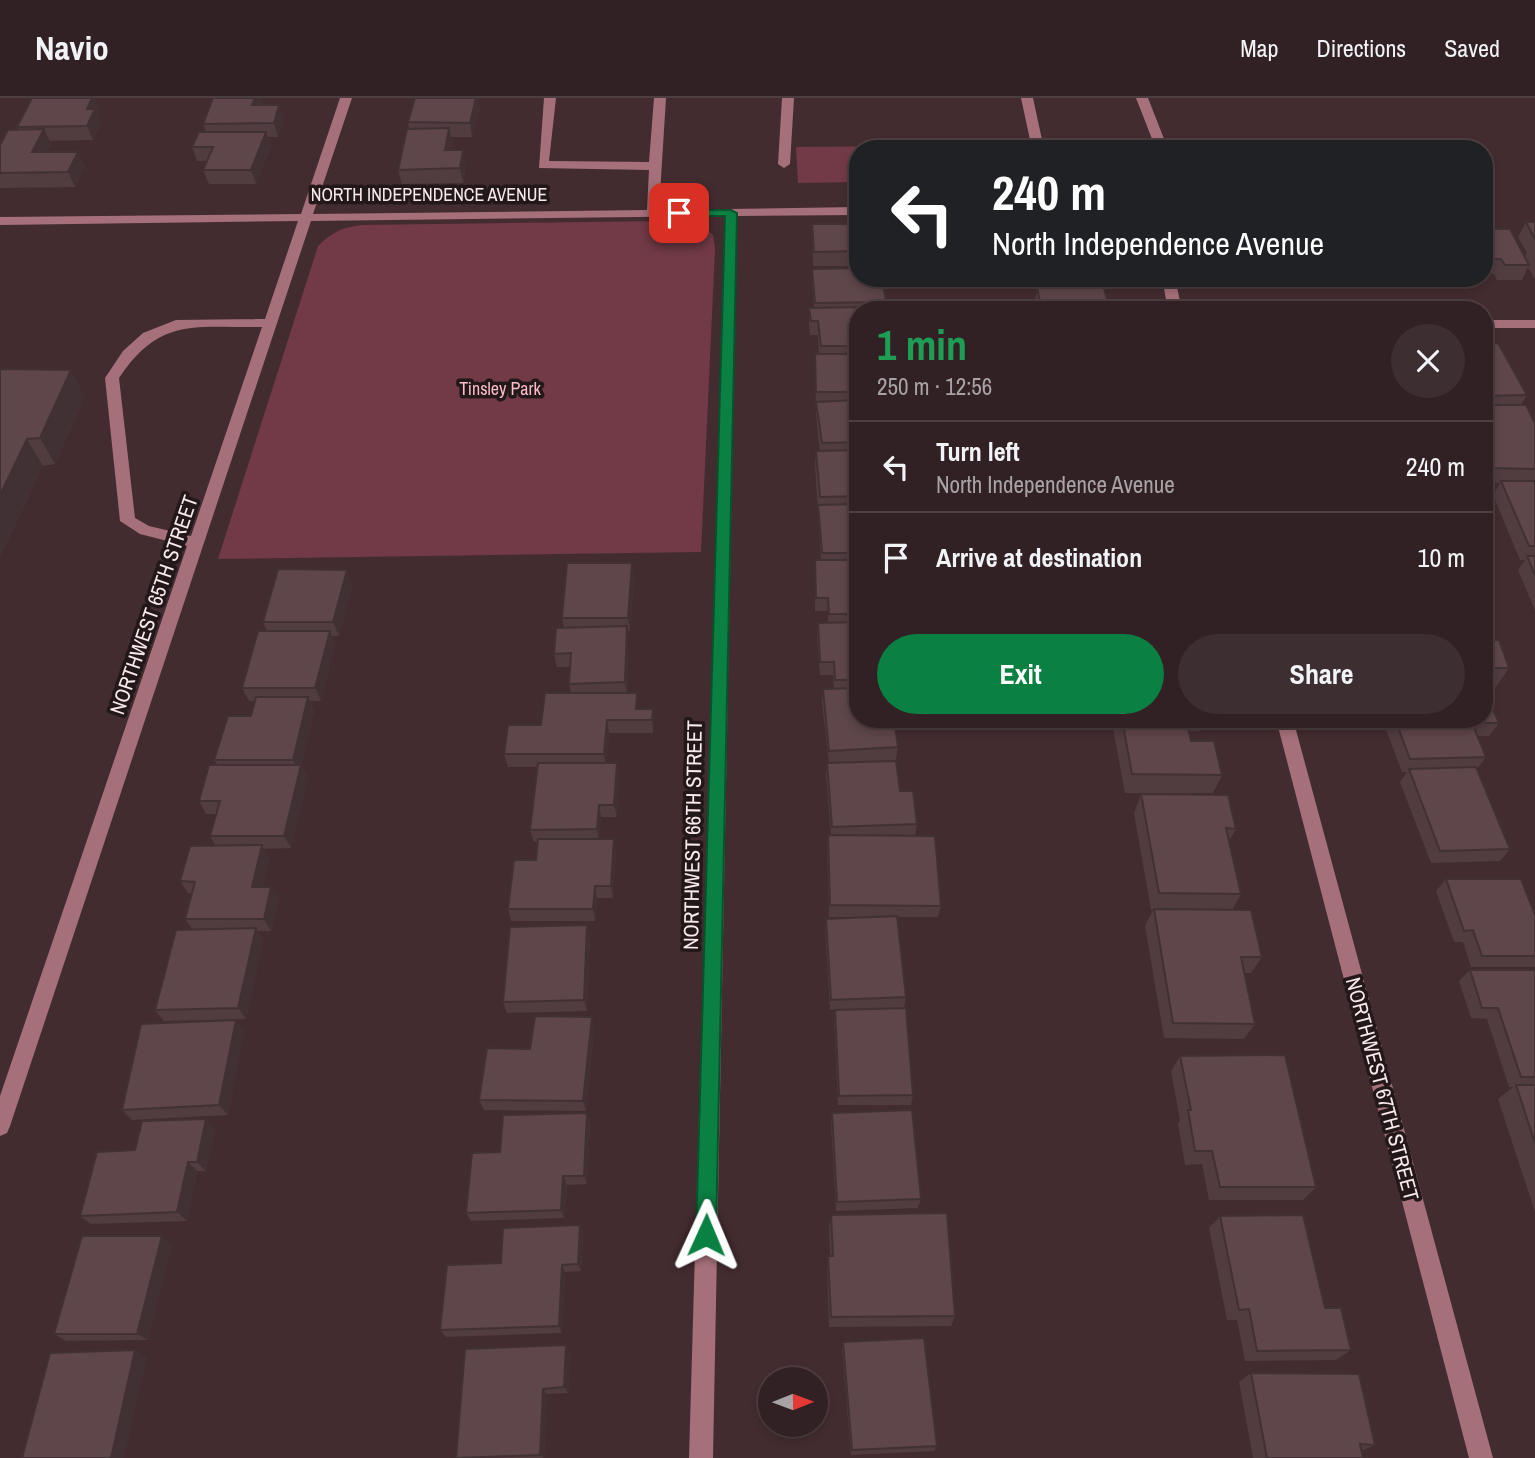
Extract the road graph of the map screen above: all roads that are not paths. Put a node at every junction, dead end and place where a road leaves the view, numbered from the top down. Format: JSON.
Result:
{"nodes":[{"id":1,"x":346,"y":98,"type":"edge"},
{"id":2,"x":550,"y":98,"type":"edge"},
{"id":3,"x":660,"y":98,"type":"edge"},
{"id":4,"x":788,"y":98,"type":"edge"},
{"id":5,"x":1027,"y":98,"type":"edge"},
{"id":6,"x":1142,"y":98,"type":"edge"},
{"id":7,"x":1036,"y":140,"type":"edge"},
{"id":8,"x":1158,"y":140,"type":"edge"},
{"id":9,"x":785,"y":164,"type":"dead end"},
{"id":10,"x":655,"y":166,"type":"junction"},
{"id":11,"x":849,"y":211,"type":"edge"},
{"id":12,"x":731,"y":213,"type":"junction"},
{"id":13,"x":653,"y":214,"type":"junction"},
{"id":14,"x":308,"y":215,"type":"junction"},
{"id":15,"x":0,"y":221,"type":"edge"},
{"id":16,"x":272,"y":323,"type":"junction"},
{"id":17,"x":1493,"y":324,"type":"edge"},
{"id":18,"x":1535,"y":324,"type":"edge"},
{"id":19,"x":197,"y":543,"type":"junction"},
{"id":20,"x":1286,"y":728,"type":"edge"},
{"id":21,"x":0,"y":1126,"type":"edge"},
{"id":22,"x":701,"y":1458,"type":"edge"},
{"id":23,"x":1481,"y":1458,"type":"edge"}],
"edges":[{"from":1,"to":14,"type":"street","name":"NORTHWEST 65TH STREET"},
{"from":2,"to":10,"type":"street"},
{"from":3,"to":10,"type":"street"},
{"from":4,"to":9,"type":"street"},
{"from":5,"to":7,"type":"street"},
{"from":6,"to":8,"type":"street"},
{"from":10,"to":13,"type":"street"},
{"from":11,"to":12,"type":"street","name":"NORTH INDEPENDENCE AVENUE"},
{"from":12,"to":13,"type":"street","name":"NORTH INDEPENDENCE AVENUE"},
{"from":12,"to":22,"type":"street","name":"NORTHWEST 66TH STREET"},
{"from":13,"to":14,"type":"street","name":"NORTH INDEPENDENCE AVENUE"},
{"from":14,"to":15,"type":"street","name":"NORTH INDEPENDENCE AVENUE"},
{"from":14,"to":16,"type":"street","name":"NORTHWEST 65TH STREET"},
{"from":16,"to":19,"type":"street","name":"NORTHWEST 65TH STREET"},
{"from":16,"to":19,"type":"street"},
{"from":17,"to":18,"type":"street"},
{"from":19,"to":21,"type":"street","name":"NORTHWEST 65TH STREET"},
{"from":20,"to":23,"type":"street","name":"NORTHWEST 67TH STREET"}]}
